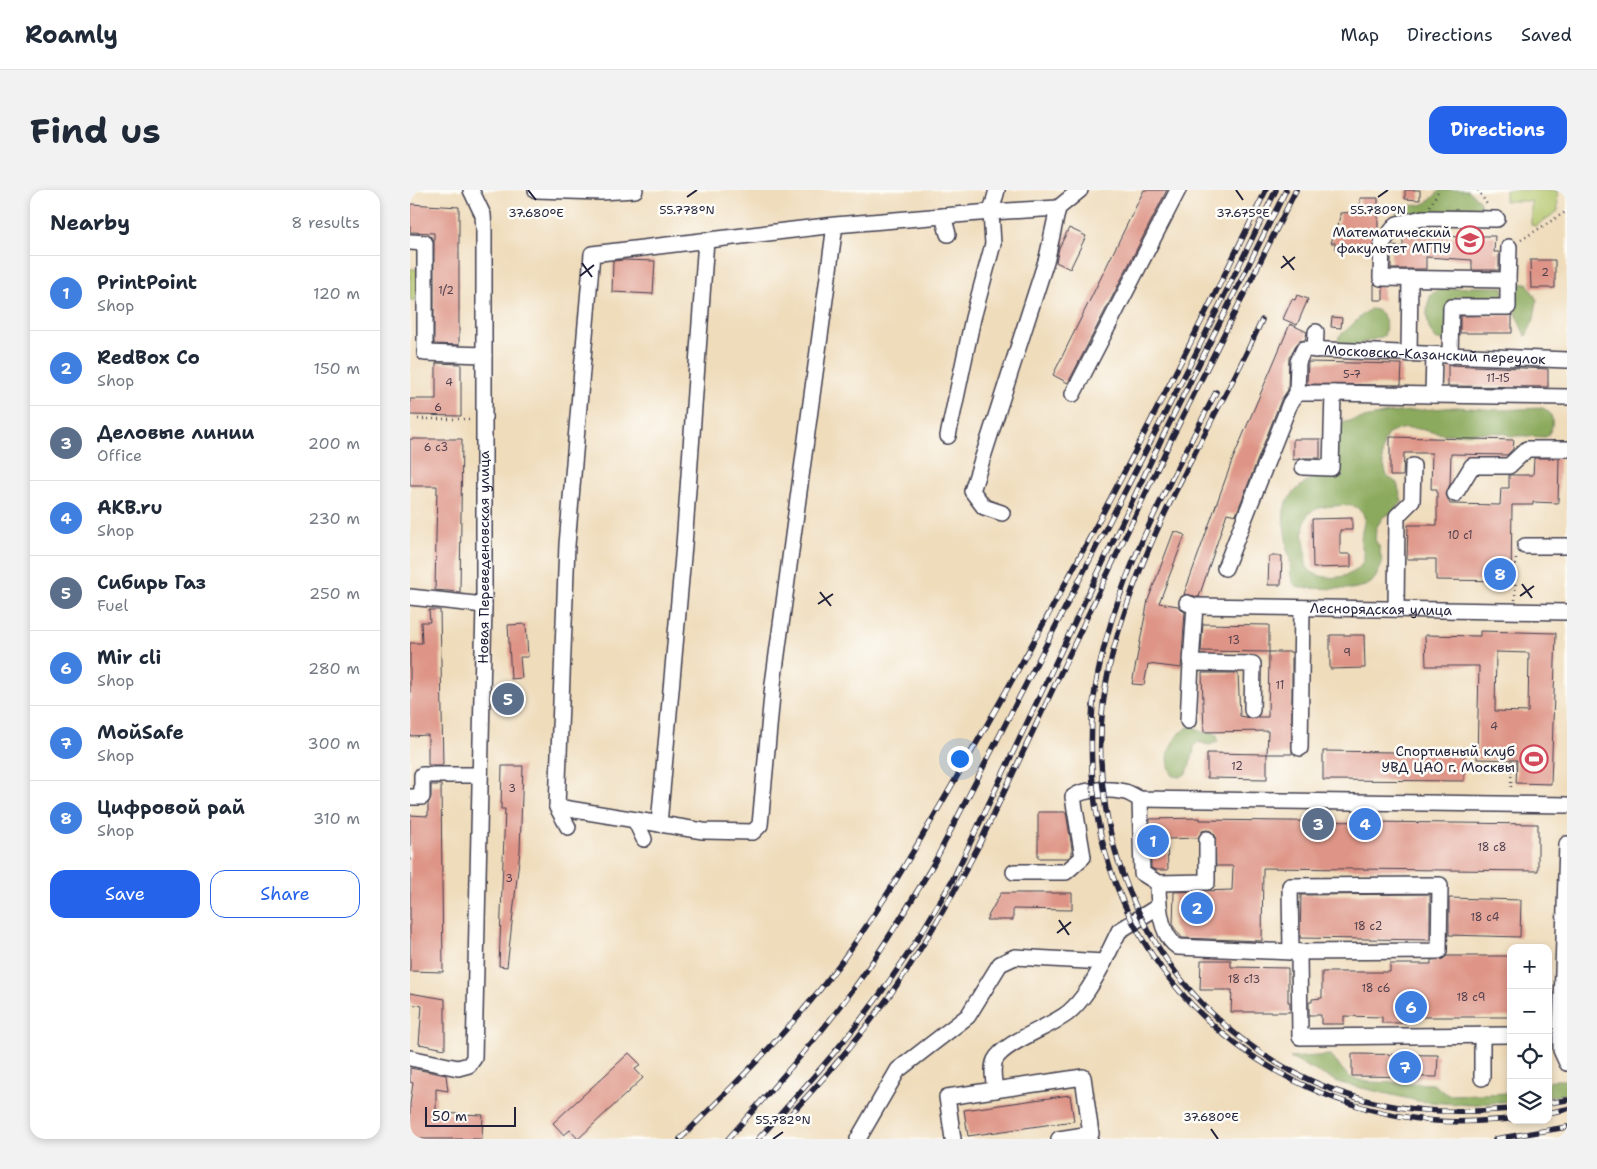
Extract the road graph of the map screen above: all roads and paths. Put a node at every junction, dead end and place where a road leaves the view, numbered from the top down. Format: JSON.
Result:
{"nodes":[{"id":1,"x":471,"y":190,"type":"edge"},
{"id":2,"x":536,"y":190,"type":"edge"},
{"id":3,"x":635,"y":190,"type":"edge"},
{"id":4,"x":997,"y":190,"type":"edge"},
{"id":5,"x":1080,"y":190,"type":"edge"},
{"id":6,"x":1178,"y":190,"type":"edge"},
{"id":7,"x":1478,"y":190,"type":"edge"},
{"id":8,"x":1058,"y":208,"type":"junction"},
{"id":9,"x":1567,"y":211,"type":"edge"},
{"id":10,"x":991,"y":212,"type":"junction"},
{"id":11,"x":943,"y":216,"type":"junction"},
{"id":12,"x":1497,"y":219,"type":"joint"},
{"id":13,"x":835,"y":225,"type":"junction"},
{"id":14,"x":948,"y":234,"type":"dead end"},
{"id":15,"x":706,"y":240,"type":"junction"},
{"id":16,"x":410,"y":242,"type":"edge"},
{"id":17,"x":1509,"y":247,"type":"joint"},
{"id":18,"x":1410,"y":278,"type":"junction"},
{"id":19,"x":1508,"y":280,"type":"junction"},
{"id":20,"x":1316,"y":332,"type":"dead end"},
{"id":21,"x":1309,"y":350,"type":"junction"},
{"id":22,"x":1409,"y":354,"type":"junction"},
{"id":23,"x":484,"y":355,"type":"junction"},
{"id":24,"x":1434,"y":355,"type":"junction"},
{"id":25,"x":1450,"y":356,"type":"junction"},
{"id":26,"x":1567,"y":360,"type":"edge"},
{"id":27,"x":1297,"y":393,"type":"junction"},
{"id":28,"x":1333,"y":393,"type":"junction"},
{"id":29,"x":1073,"y":394,"type":"dead end"},
{"id":30,"x":1433,"y":395,"type":"junction"},
{"id":31,"x":1567,"y":397,"type":"edge"},
{"id":32,"x":418,"y":419,"type":"dead end"},
{"id":33,"x":461,"y":419,"type":"dead end"},
{"id":34,"x":948,"y":436,"type":"dead end"},
{"id":35,"x":1567,"y":449,"type":"edge"},
{"id":36,"x":1413,"y":466,"type":"dead end"},
{"id":37,"x":1303,"y":467,"type":"dead end"},
{"id":38,"x":1454,"y":494,"type":"dead end"},
{"id":39,"x":1002,"y":513,"type":"dead end"},
{"id":40,"x":1525,"y":546,"type":"joint"},
{"id":41,"x":1567,"y":546,"type":"edge"},
{"id":42,"x":1225,"y":568,"type":"dead end"},
{"id":43,"x":410,"y":597,"type":"edge"},
{"id":44,"x":484,"y":605,"type":"junction"},
{"id":45,"x":1302,"y":608,"type":"junction"},
{"id":46,"x":1396,"y":609,"type":"junction"},
{"id":47,"x":1515,"y":611,"type":"junction"},
{"id":48,"x":1567,"y":612,"type":"edge"},
{"id":49,"x":1191,"y":662,"type":"junction"},
{"id":50,"x":1252,"y":710,"type":"dead end"},
{"id":51,"x":1188,"y":721,"type":"dead end"},
{"id":52,"x":1517,"y":747,"type":"dead end"},
{"id":53,"x":1300,"y":748,"type":"dead end"},
{"id":54,"x":480,"y":775,"type":"junction"},
{"id":55,"x":1512,"y":787,"type":"dead end"},
{"id":56,"x":410,"y":797,"type":"edge"},
{"id":57,"x":1140,"y":799,"type":"junction"},
{"id":58,"x":1567,"y":805,"type":"edge"},
{"id":59,"x":557,"y":807,"type":"junction"},
{"id":60,"x":635,"y":820,"type":"junction"},
{"id":61,"x":659,"y":824,"type":"junction"},
{"id":62,"x":568,"y":827,"type":"dead end"},
{"id":63,"x":644,"y":839,"type":"dead end"},
{"id":64,"x":1207,"y":839,"type":"dead end"},
{"id":65,"x":1567,"y":844,"type":"edge"},
{"id":66,"x":1014,"y":872,"type":"dead end"},
{"id":67,"x":1158,"y":883,"type":"junction"},
{"id":68,"x":1158,"y":906,"type":"junction"},
{"id":69,"x":1565,"y":940,"type":"edge"},
{"id":70,"x":1295,"y":952,"type":"junction"},
{"id":71,"x":1104,"y":962,"type":"junction"},
{"id":72,"x":1482,"y":1035,"type":"junction"},
{"id":73,"x":1507,"y":1035,"type":"edge"},
{"id":74,"x":1555,"y":1035,"type":"edge"},
{"id":75,"x":410,"y":1058,"type":"edge"},
{"id":76,"x":1567,"y":1063,"type":"edge"},
{"id":77,"x":1482,"y":1078,"type":"dead end"},
{"id":78,"x":996,"y":1090,"type":"junction"},
{"id":79,"x":858,"y":1139,"type":"edge"},
{"id":80,"x":953,"y":1139,"type":"edge"},
{"id":81,"x":1059,"y":1139,"type":"edge"}],
"edges":[{"from":1,"to":23,"type":"street","name":"Новая Переведеновская улица"},
{"from":2,"to":3,"type":"street"},
{"from":4,"to":10,"type":"street"},
{"from":5,"to":8,"type":"street"},
{"from":6,"to":29,"type":"street"},
{"from":7,"to":12,"type":"path"},
{"from":8,"to":10,"type":"street"},
{"from":8,"to":39,"type":"street"},
{"from":9,"to":17,"type":"path"},
{"from":10,"to":11,"type":"street"},
{"from":10,"to":34,"type":"street"},
{"from":11,"to":13,"type":"street"},
{"from":11,"to":14,"type":"street"},
{"from":12,"to":18,"type":"street"},
{"from":13,"to":15,"type":"street"},
{"from":13,"to":61,"type":"street"},
{"from":15,"to":59,"type":"street"},
{"from":15,"to":61,"type":"street"},
{"from":16,"to":23,"type":"street"},
{"from":17,"to":19,"type":"street"},
{"from":18,"to":19,"type":"street"},
{"from":18,"to":22,"type":"street"},
{"from":19,"to":25,"type":"street"},
{"from":20,"to":21,"type":"street"},
{"from":21,"to":22,"type":"street","name":"Московско-Казанский переулок"},
{"from":21,"to":27,"type":"street"},
{"from":22,"to":24,"type":"street","name":"Московско-Казанский переулок"},
{"from":23,"to":44,"type":"street","name":"Новая Переведеновская улица"},
{"from":24,"to":25,"type":"street","name":"Московско-Казанский переулок"},
{"from":24,"to":30,"type":"street"},
{"from":25,"to":26,"type":"street","name":"Московско-Казанский переулок"},
{"from":27,"to":28,"type":"street"},
{"from":27,"to":42,"type":"street"},
{"from":28,"to":30,"type":"street"},
{"from":28,"to":37,"type":"street"},
{"from":30,"to":31,"type":"street"},
{"from":32,"to":33,"type":"path"},
{"from":35,"to":38,"type":"street"},
{"from":36,"to":46,"type":"street"},
{"from":40,"to":41,"type":"street"},
{"from":40,"to":47,"type":"path"},
{"from":43,"to":44,"type":"street"},
{"from":44,"to":54,"type":"street","name":"Новая Переведеновская улица"},
{"from":45,"to":46,"type":"street","name":"Леснорядская улица"},
{"from":45,"to":49,"type":"street","name":"Леснорядская улица"},
{"from":45,"to":53,"type":"street"},
{"from":46,"to":47,"type":"street","name":"Леснорядская улица"},
{"from":47,"to":48,"type":"street","name":"Леснорядская улица"},
{"from":49,"to":50,"type":"street"},
{"from":49,"to":51,"type":"street"},
{"from":52,"to":55,"type":"path"},
{"from":54,"to":56,"type":"street"},
{"from":54,"to":75,"type":"street","name":"Новая Переведеновская улица"},
{"from":57,"to":58,"type":"street"},
{"from":57,"to":66,"type":"street"},
{"from":57,"to":67,"type":"street"},
{"from":59,"to":60,"type":"street"},
{"from":59,"to":62,"type":"street"},
{"from":60,"to":61,"type":"street"},
{"from":60,"to":63,"type":"street"},
{"from":64,"to":67,"type":"street"},
{"from":65,"to":69,"type":"street"},
{"from":67,"to":68,"type":"street"},
{"from":68,"to":70,"type":"street"},
{"from":68,"to":71,"type":"street"},
{"from":69,"to":74,"type":"street"},
{"from":70,"to":70,"type":"street"},
{"from":70,"to":72,"type":"street"},
{"from":71,"to":78,"type":"street"},
{"from":71,"to":79,"type":"street"},
{"from":72,"to":73,"type":"street"},
{"from":72,"to":77,"type":"street"},
{"from":74,"to":76,"type":"street"},
{"from":78,"to":80,"type":"street"},
{"from":78,"to":81,"type":"street"}]}
